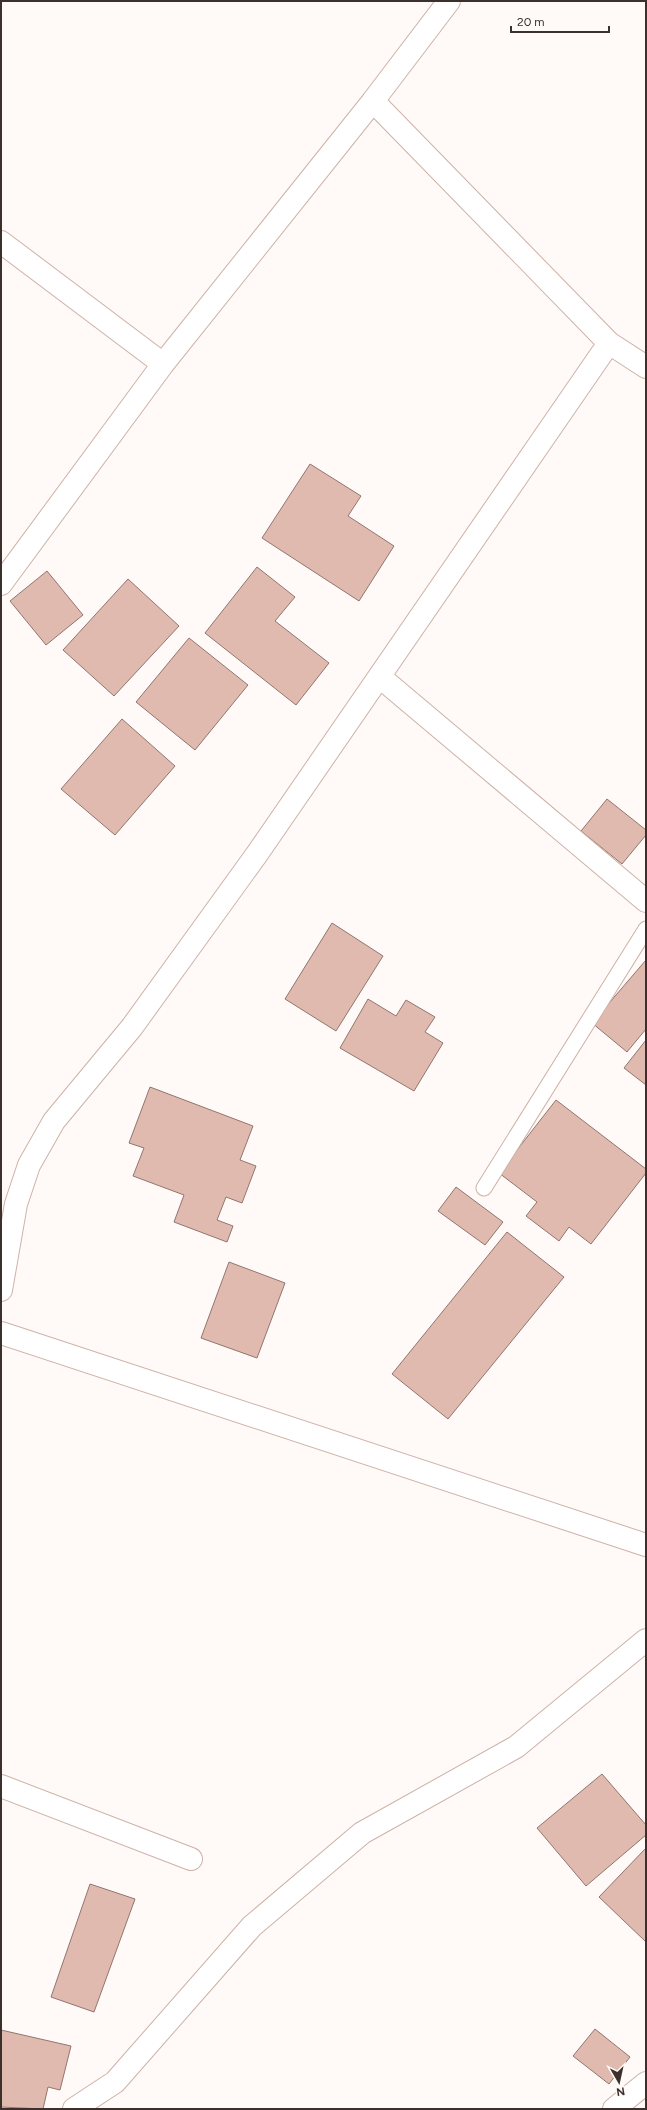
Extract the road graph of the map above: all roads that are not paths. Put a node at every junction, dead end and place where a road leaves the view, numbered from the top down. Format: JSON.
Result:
{"nodes":[{"id":1,"x":449,"y":1,"type":"edge"},
{"id":2,"x":373,"y":101,"type":"junction"},
{"id":3,"x":1,"y":242,"type":"edge"},
{"id":4,"x":609,"y":343,"type":"junction"},
{"id":5,"x":163,"y":364,"type":"junction"},
{"id":6,"x":646,"y":367,"type":"edge"},
{"id":7,"x":1,"y":584,"type":"edge"},
{"id":8,"x":380,"y":677,"type":"junction"},
{"id":9,"x":646,"y":901,"type":"edge"},
{"id":10,"x":646,"y":929,"type":"edge"},
{"id":11,"x":484,"y":1188,"type":"dead end"},
{"id":12,"x":1,"y":1290,"type":"edge"},
{"id":13,"x":1,"y":1333,"type":"edge"},
{"id":14,"x":646,"y":1545,"type":"edge"},
{"id":15,"x":646,"y":1640,"type":"edge"},
{"id":16,"x":1,"y":1786,"type":"edge"},
{"id":17,"x":191,"y":1859,"type":"dead end"},
{"id":18,"x":646,"y":2083,"type":"edge"},
{"id":19,"x":74,"y":2109,"type":"edge"},
{"id":20,"x":614,"y":2109,"type":"edge"}],
"edges":[{"from":1,"to":2,"type":"street"},
{"from":2,"to":4,"type":"street"},
{"from":2,"to":5,"type":"street"},
{"from":3,"to":5,"type":"street"},
{"from":4,"to":6,"type":"street"},
{"from":4,"to":8,"type":"street"},
{"from":5,"to":7,"type":"street"},
{"from":8,"to":9,"type":"street"},
{"from":8,"to":12,"type":"street"},
{"from":10,"to":11,"type":"lane"},
{"from":13,"to":14,"type":"street"},
{"from":15,"to":19,"type":"street"},
{"from":16,"to":17,"type":"street"},
{"from":18,"to":20,"type":"street"}]}
